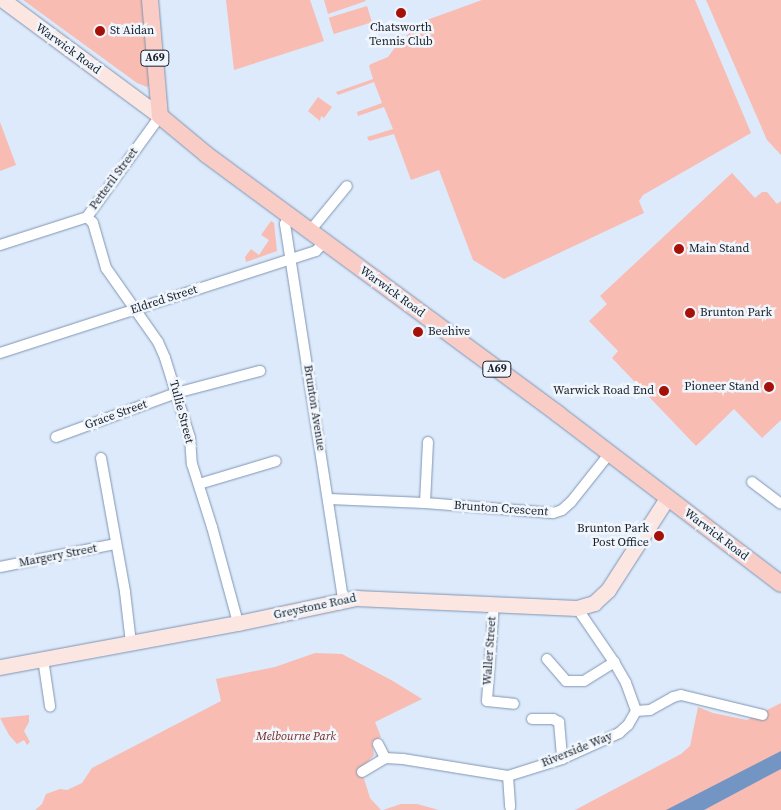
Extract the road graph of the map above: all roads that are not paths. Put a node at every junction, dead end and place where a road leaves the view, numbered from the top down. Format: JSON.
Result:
{"nodes":[{"id":1,"x":3,"y":0,"type":"edge"},
{"id":2,"x":150,"y":0,"type":"edge"},
{"id":3,"x":160,"y":116,"type":"junction"},
{"id":4,"x":347,"y":186,"type":"dead end"},
{"id":5,"x":289,"y":216,"type":"junction"},
{"id":6,"x":87,"y":217,"type":"junction"},
{"id":7,"x":310,"y":231,"type":"junction"},
{"id":8,"x":324,"y":242,"type":"junction"},
{"id":9,"x":0,"y":245,"type":"edge"},
{"id":10,"x":292,"y":259,"type":"junction"},
{"id":11,"x":133,"y":310,"type":"junction"},
{"id":12,"x":0,"y":353,"type":"edge"},
{"id":13,"x":260,"y":371,"type":"dead end"},
{"id":14,"x":176,"y":394,"type":"junction"},
{"id":15,"x":56,"y":437,"type":"dead end"},
{"id":16,"x":428,"y":442,"type":"dead end"},
{"id":17,"x":610,"y":453,"type":"junction"},
{"id":18,"x":100,"y":458,"type":"dead end"},
{"id":19,"x":276,"y":461,"type":"dead end"},
{"id":20,"x":752,"y":482,"type":"dead end"},
{"id":21,"x":199,"y":484,"type":"junction"},
{"id":22,"x":667,"y":498,"type":"junction"},
{"id":23,"x":328,"y":499,"type":"junction"},
{"id":24,"x":425,"y":503,"type":"junction"},
{"id":25,"x":781,"y":504,"type":"edge"},
{"id":26,"x":115,"y":544,"type":"junction"},
{"id":27,"x":0,"y":567,"type":"edge"},
{"id":28,"x":781,"y":584,"type":"edge"},
{"id":29,"x":344,"y":600,"type":"junction"},
{"id":30,"x":494,"y":603,"type":"junction"},
{"id":31,"x":577,"y":608,"type":"junction"},
{"id":32,"x":238,"y":623,"type":"junction"},
{"id":33,"x":131,"y":643,"type":"junction"},
{"id":34,"x":43,"y":658,"type":"junction"},
{"id":35,"x":547,"y":659,"type":"dead end"},
{"id":36,"x":614,"y":662,"type":"junction"},
{"id":37,"x":0,"y":667,"type":"edge"},
{"id":38,"x":514,"y":704,"type":"dead end"},
{"id":39,"x":50,"y":706,"type":"dead end"},
{"id":40,"x":636,"y":711,"type":"junction"},
{"id":41,"x":763,"y":715,"type":"dead end"},
{"id":42,"x":532,"y":719,"type":"dead end"},
{"id":43,"x":378,"y":744,"type":"dead end"},
{"id":44,"x":385,"y":758,"type":"junction"},
{"id":45,"x":562,"y":758,"type":"junction"},
{"id":46,"x":362,"y":772,"type":"dead end"},
{"id":47,"x":508,"y":776,"type":"junction"},
{"id":48,"x":510,"y":807,"type":"dead end"}],
"edges":[{"from":1,"to":3,"type":"street","name":"Warwick Road"},
{"from":2,"to":3,"type":"main road","number":"A69"},
{"from":3,"to":5,"type":"main road","name":"Warwick Road","number":"A69"},
{"from":3,"to":6,"type":"street","name":"Petteril Street"},
{"from":4,"to":7,"type":"street"},
{"from":5,"to":7,"type":"main road","name":"Warwick Road","number":"A69"},
{"from":5,"to":10,"type":"street","name":"Brunton Avenue"},
{"from":6,"to":9,"type":"street","name":"Petteril Street"},
{"from":6,"to":11,"type":"street","name":"Tullie Street"},
{"from":7,"to":8,"type":"main road","name":"Warwick Road","number":"A69"},
{"from":8,"to":10,"type":"street","name":"Eldred Street"},
{"from":8,"to":17,"type":"main road","name":"Warwick Road","number":"A69"},
{"from":10,"to":11,"type":"street","name":"Eldred Street"},
{"from":10,"to":23,"type":"street","name":"Brunton Avenue"},
{"from":11,"to":12,"type":"street","name":"Eldred Street"},
{"from":11,"to":14,"type":"street","name":"Tullie Street"},
{"from":13,"to":14,"type":"street","name":"Grace Street"},
{"from":14,"to":15,"type":"street","name":"Grace Street"},
{"from":14,"to":21,"type":"street","name":"Tullie Street"},
{"from":16,"to":24,"type":"street"},
{"from":17,"to":22,"type":"main road","name":"Warwick Road","number":"A69"},
{"from":17,"to":24,"type":"street","name":"Brunton Crescent"},
{"from":18,"to":26,"type":"street"},
{"from":19,"to":21,"type":"street"},
{"from":20,"to":25,"type":"street"},
{"from":21,"to":32,"type":"street","name":"Tullie Street"},
{"from":22,"to":28,"type":"main road","name":"Warwick Road","number":"A69"},
{"from":22,"to":31,"type":"street","name":"Greystone Road"},
{"from":23,"to":24,"type":"street","name":"Brunton Crescent"},
{"from":23,"to":29,"type":"street","name":"Brunton Avenue"},
{"from":26,"to":27,"type":"street","name":"Margery Street"},
{"from":26,"to":33,"type":"street"},
{"from":29,"to":30,"type":"street","name":"Greystone Road"},
{"from":29,"to":32,"type":"street","name":"Greystone Road"},
{"from":30,"to":31,"type":"street","name":"Greystone Road"},
{"from":30,"to":38,"type":"street","name":"Waller Street"},
{"from":31,"to":36,"type":"street"},
{"from":32,"to":33,"type":"street","name":"Greystone Road"},
{"from":33,"to":34,"type":"street","name":"Greystone Road"},
{"from":34,"to":37,"type":"street","name":"Greystone Road"},
{"from":34,"to":39,"type":"street"},
{"from":35,"to":36,"type":"street"},
{"from":36,"to":40,"type":"street"},
{"from":40,"to":41,"type":"street"},
{"from":40,"to":45,"type":"street","name":"Riverside Way"},
{"from":42,"to":45,"type":"street"},
{"from":43,"to":44,"type":"street"},
{"from":44,"to":46,"type":"street"},
{"from":44,"to":47,"type":"street","name":"Riverside Way"},
{"from":45,"to":47,"type":"street","name":"Riverside Way"},
{"from":47,"to":48,"type":"street"}]}
